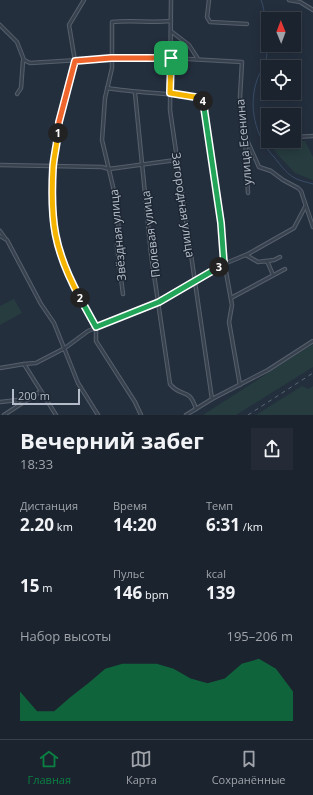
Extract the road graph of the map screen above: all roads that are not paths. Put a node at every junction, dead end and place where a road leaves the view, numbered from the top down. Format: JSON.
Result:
{"nodes":[{"id":1,"x":84,"y":0,"type":"edge"},
{"id":2,"x":172,"y":0,"type":"edge"},
{"id":3,"x":209,"y":0,"type":"edge"},
{"id":4,"x":289,"y":0,"type":"edge"},
{"id":5,"x":313,"y":10,"type":"edge"},
{"id":6,"x":171,"y":21,"type":"junction"},
{"id":7,"x":247,"y":24,"type":"dead end"},
{"id":8,"x":0,"y":25,"type":"edge"},
{"id":9,"x":171,"y":32,"type":"junction"},
{"id":10,"x":111,"y":58,"type":"junction"},
{"id":11,"x":171,"y":58,"type":"junction"},
{"id":12,"x":24,"y":60,"type":"junction"},
{"id":13,"x":198,"y":60,"type":"junction"},
{"id":14,"x":75,"y":61,"type":"junction"},
{"id":15,"x":30,"y":63,"type":"junction"},
{"id":16,"x":22,"y":71,"type":"junction"},
{"id":17,"x":107,"y":88,"type":"junction"},
{"id":18,"x":135,"y":93,"type":"junction"},
{"id":19,"x":170,"y":93,"type":"junction"},
{"id":20,"x":17,"y":94,"type":"dead end"},
{"id":21,"x":245,"y":136,"type":"junction"},
{"id":22,"x":313,"y":136,"type":"edge"},
{"id":23,"x":301,"y":137,"type":"edge"},
{"id":24,"x":176,"y":160,"type":"junction"},
{"id":25,"x":142,"y":164,"type":"junction"},
{"id":26,"x":0,"y":165,"type":"edge"},
{"id":27,"x":53,"y":165,"type":"junction"},
{"id":28,"x":109,"y":169,"type":"junction"},
{"id":29,"x":248,"y":193,"type":"dead end"},
{"id":30,"x":305,"y":207,"type":"junction"},
{"id":31,"x":313,"y":227,"type":"edge"},
{"id":32,"x":0,"y":231,"type":"edge"},
{"id":33,"x":0,"y":236,"type":"edge"},
{"id":34,"x":7,"y":240,"type":"junction"},
{"id":35,"x":246,"y":255,"type":"junction"},
{"id":36,"x":280,"y":257,"type":"dead end"},
{"id":37,"x":265,"y":261,"type":"junction"},
{"id":38,"x":224,"y":264,"type":"junction"},
{"id":39,"x":285,"y":269,"type":"dead end"},
{"id":40,"x":273,"y":275,"type":"junction"},
{"id":41,"x":194,"y":281,"type":"junction"},
{"id":42,"x":123,"y":294,"type":"dead end"},
{"id":43,"x":231,"y":298,"type":"junction"},
{"id":44,"x":159,"y":302,"type":"junction"},
{"id":45,"x":96,"y":327,"type":"junction"},
{"id":46,"x":313,"y":341,"type":"edge"},
{"id":47,"x":64,"y":348,"type":"junction"},
{"id":48,"x":24,"y":364,"type":"junction"},
{"id":49,"x":0,"y":368,"type":"edge"},
{"id":50,"x":240,"y":385,"type":"junction"},
{"id":51,"x":41,"y":391,"type":"junction"},
{"id":52,"x":29,"y":398,"type":"junction"},
{"id":53,"x":212,"y":399,"type":"junction"},
{"id":54,"x":0,"y":402,"type":"edge"},
{"id":55,"x":196,"y":409,"type":"junction"},
{"id":56,"x":4,"y":415,"type":"edge"},
{"id":57,"x":56,"y":415,"type":"edge"},
{"id":58,"x":98,"y":415,"type":"edge"},
{"id":59,"x":141,"y":415,"type":"edge"},
{"id":60,"x":186,"y":415,"type":"edge"}],
"edges":[{"from":1,"to":14,"type":"street"},
{"from":2,"to":6,"type":"street"},
{"from":3,"to":7,"type":"street"},
{"from":4,"to":5,"type":"street"},
{"from":6,"to":9,"type":"street"},
{"from":6,"to":10,"type":"street"},
{"from":8,"to":12,"type":"street"},
{"from":9,"to":11,"type":"street"},
{"from":9,"to":13,"type":"street"},
{"from":10,"to":11,"type":"street","name":"улица Есенина"},
{"from":10,"to":14,"type":"street","name":"улица Есенина"},
{"from":10,"to":17,"type":"street","name":"Звёздная улица"},
{"from":11,"to":13,"type":"street","name":"улица Есенина"},
{"from":11,"to":19,"type":"street","name":"Загородная улица"},
{"from":12,"to":15,"type":"street","name":"улица Есенина"},
{"from":12,"to":16,"type":"street"},
{"from":13,"to":21,"type":"street","name":"улица Есенина"},
{"from":14,"to":15,"type":"street","name":"улица Есенина"},
{"from":14,"to":27,"type":"street"},
{"from":15,"to":16,"type":"street"},
{"from":16,"to":20,"type":"street"},
{"from":17,"to":18,"type":"street"},
{"from":17,"to":28,"type":"street","name":"Звёздная улица"},
{"from":18,"to":19,"type":"street"},
{"from":18,"to":25,"type":"street","name":"Полевая улица"},
{"from":19,"to":24,"type":"street","name":"Загородная улица"},
{"from":19,"to":38,"type":"street"},
{"from":21,"to":29,"type":"street","name":"улица Есенина"},
{"from":21,"to":30,"type":"street"},
{"from":22,"to":23,"type":"street"},
{"from":24,"to":25,"type":"street"},
{"from":24,"to":41,"type":"street","name":"Загородная улица"},
{"from":25,"to":28,"type":"street"},
{"from":25,"to":44,"type":"street","name":"Полевая улица"},
{"from":26,"to":27,"type":"street"},
{"from":27,"to":28,"type":"street"},
{"from":27,"to":45,"type":"street"},
{"from":28,"to":42,"type":"street","name":"Звёздная улица"},
{"from":30,"to":31,"type":"street"},
{"from":30,"to":35,"type":"street"},
{"from":32,"to":34,"type":"street"},
{"from":33,"to":34,"type":"street"},
{"from":34,"to":47,"type":"street"},
{"from":35,"to":37,"type":"street"},
{"from":35,"to":38,"type":"street"},
{"from":36,"to":37,"type":"street"},
{"from":37,"to":40,"type":"street"},
{"from":38,"to":41,"type":"street"},
{"from":38,"to":43,"type":"street"},
{"from":39,"to":40,"type":"street"},
{"from":40,"to":43,"type":"street"},
{"from":41,"to":44,"type":"street"},
{"from":41,"to":53,"type":"street","name":"Загородная улица"},
{"from":43,"to":50,"type":"street"},
{"from":44,"to":45,"type":"street"},
{"from":44,"to":55,"type":"street","name":"Полевая улица"},
{"from":45,"to":47,"type":"street"},
{"from":45,"to":59,"type":"street"},
{"from":46,"to":50,"type":"street"},
{"from":47,"to":48,"type":"street"},
{"from":47,"to":58,"type":"street"},
{"from":48,"to":49,"type":"street"},
{"from":48,"to":51,"type":"street"},
{"from":50,"to":53,"type":"street"},
{"from":51,"to":52,"type":"street"},
{"from":51,"to":57,"type":"street"},
{"from":52,"to":54,"type":"street"},
{"from":52,"to":56,"type":"street"},
{"from":53,"to":55,"type":"street"},
{"from":55,"to":60,"type":"street"}]}
